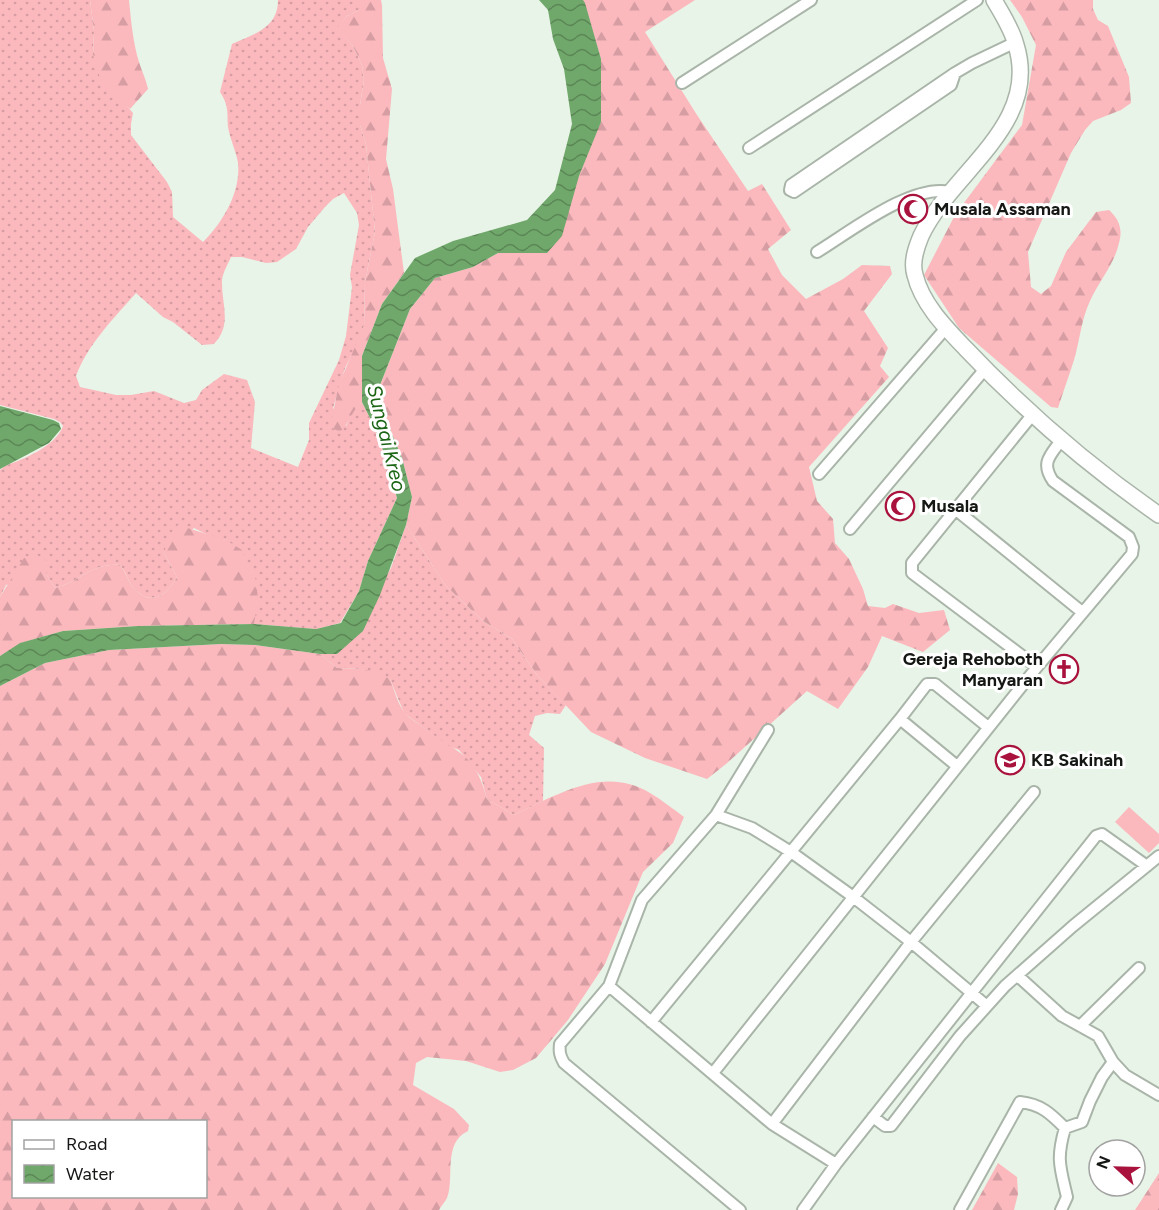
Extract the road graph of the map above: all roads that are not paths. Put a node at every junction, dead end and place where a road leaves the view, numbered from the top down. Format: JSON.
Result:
{"nodes":[{"id":1,"x":811,"y":0,"type":"edge"},
{"id":2,"x":977,"y":0,"type":"edge"},
{"id":3,"x":994,"y":0,"type":"edge"},
{"id":4,"x":1016,"y":42,"type":"junction"},
{"id":5,"x":955,"y":73,"type":"junction"},
{"id":6,"x":682,"y":83,"type":"dead end"},
{"id":7,"x":749,"y":148,"type":"dead end"},
{"id":8,"x":950,"y":192,"type":"junction"},
{"id":9,"x":817,"y":252,"type":"dead end"},
{"id":10,"x":946,"y":328,"type":"junction"},
{"id":11,"x":985,"y":369,"type":"junction"},
{"id":12,"x":1033,"y":414,"type":"junction"},
{"id":13,"x":1062,"y":439,"type":"junction"},
{"id":14,"x":819,"y":474,"type":"dead end"},
{"id":15,"x":955,"y":508,"type":"junction"},
{"id":16,"x":1159,"y":515,"type":"edge"},
{"id":17,"x":850,"y":529,"type":"dead end"},
{"id":18,"x":1082,"y":612,"type":"junction"},
{"id":19,"x":1037,"y":667,"type":"junction"},
{"id":20,"x":900,"y":719,"type":"junction"},
{"id":21,"x":988,"y":727,"type":"junction"},
{"id":22,"x":768,"y":730,"type":"dead end"},
{"id":23,"x":957,"y":766,"type":"junction"},
{"id":24,"x":1034,"y":792,"type":"dead end"},
{"id":25,"x":716,"y":815,"type":"junction"},
{"id":26,"x":791,"y":852,"type":"junction"},
{"id":27,"x":1159,"y":856,"type":"edge"},
{"id":28,"x":1147,"y":866,"type":"junction"},
{"id":29,"x":852,"y":896,"type":"junction"},
{"id":30,"x":911,"y":942,"type":"junction"},
{"id":31,"x":1139,"y":968,"type":"dead end"},
{"id":32,"x":1018,"y":976,"type":"junction"},
{"id":33,"x":609,"y":986,"type":"junction"},
{"id":34,"x":971,"y":993,"type":"junction"},
{"id":35,"x":987,"y":1006,"type":"junction"},
{"id":36,"x":651,"y":1022,"type":"junction"},
{"id":37,"x":1080,"y":1026,"type":"junction"},
{"id":38,"x":1113,"y":1062,"type":"junction"},
{"id":39,"x":713,"y":1073,"type":"junction"},
{"id":40,"x":1159,"y":1095,"type":"edge"},
{"id":41,"x":873,"y":1117,"type":"junction"},
{"id":42,"x":772,"y":1124,"type":"junction"},
{"id":43,"x":1065,"y":1128,"type":"junction"},
{"id":44,"x":836,"y":1164,"type":"junction"},
{"id":45,"x":740,"y":1210,"type":"edge"},
{"id":46,"x":803,"y":1210,"type":"edge"},
{"id":47,"x":960,"y":1210,"type":"edge"},
{"id":48,"x":1061,"y":1210,"type":"edge"}],
"edges":[{"from":1,"to":6,"type":"street"},
{"from":2,"to":7,"type":"street"},
{"from":3,"to":4,"type":"main road"},
{"from":4,"to":5,"type":"street"},
{"from":4,"to":8,"type":"main road"},
{"from":5,"to":5,"type":"street"},
{"from":8,"to":9,"type":"street"},
{"from":8,"to":10,"type":"main road"},
{"from":10,"to":11,"type":"main road"},
{"from":10,"to":14,"type":"street"},
{"from":11,"to":12,"type":"main road"},
{"from":11,"to":17,"type":"street"},
{"from":12,"to":13,"type":"main road"},
{"from":12,"to":15,"type":"street"},
{"from":13,"to":16,"type":"main road"},
{"from":13,"to":18,"type":"street"},
{"from":15,"to":18,"type":"street"},
{"from":15,"to":19,"type":"street"},
{"from":18,"to":19,"type":"street"},
{"from":19,"to":21,"type":"street"},
{"from":20,"to":21,"type":"street"},
{"from":20,"to":23,"type":"street"},
{"from":20,"to":26,"type":"street"},
{"from":21,"to":23,"type":"street"},
{"from":22,"to":25,"type":"street"},
{"from":23,"to":29,"type":"street"},
{"from":24,"to":30,"type":"street"},
{"from":25,"to":26,"type":"street"},
{"from":25,"to":33,"type":"street"},
{"from":26,"to":29,"type":"street"},
{"from":26,"to":36,"type":"street"},
{"from":27,"to":28,"type":"street"},
{"from":28,"to":32,"type":"street"},
{"from":28,"to":34,"type":"street"},
{"from":29,"to":30,"type":"street"},
{"from":29,"to":39,"type":"street"},
{"from":30,"to":34,"type":"street"},
{"from":30,"to":42,"type":"street"},
{"from":31,"to":37,"type":"street"},
{"from":32,"to":35,"type":"street"},
{"from":32,"to":37,"type":"street"},
{"from":33,"to":36,"type":"street"},
{"from":33,"to":45,"type":"street"},
{"from":34,"to":35,"type":"street"},
{"from":34,"to":41,"type":"street"},
{"from":35,"to":41,"type":"street"},
{"from":36,"to":39,"type":"street"},
{"from":37,"to":38,"type":"street"},
{"from":38,"to":40,"type":"street"},
{"from":38,"to":43,"type":"street"},
{"from":39,"to":42,"type":"street"},
{"from":41,"to":44,"type":"street"},
{"from":42,"to":44,"type":"street"},
{"from":43,"to":47,"type":"street"},
{"from":43,"to":48,"type":"street"},
{"from":44,"to":46,"type":"street"}]}
